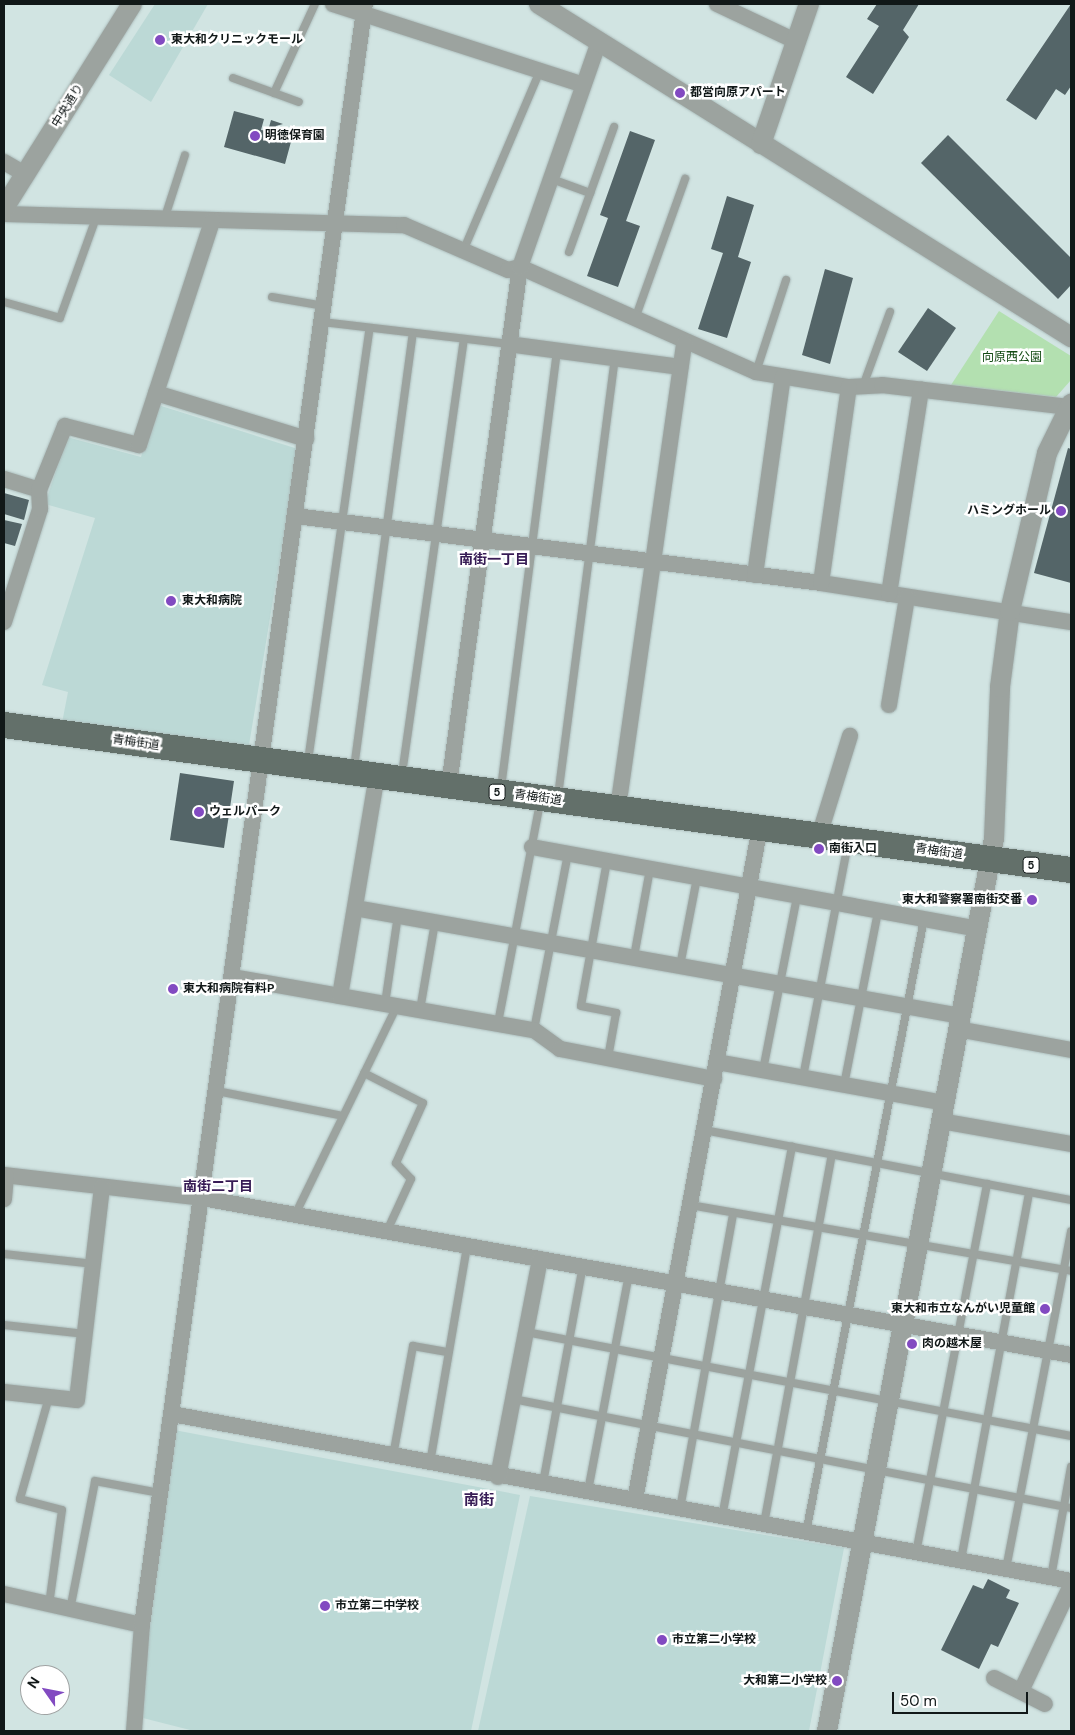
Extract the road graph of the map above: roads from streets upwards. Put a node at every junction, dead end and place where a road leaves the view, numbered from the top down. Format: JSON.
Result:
{"nodes":[{"id":1,"x":132,"y":4,"type":"edge"},
{"id":2,"x":333,"y":4,"type":"edge"},
{"id":3,"x":539,"y":4,"type":"edge"},
{"id":4,"x":717,"y":4,"type":"edge"},
{"id":5,"x":809,"y":4,"type":"edge"},
{"id":6,"x":364,"y":9,"type":"edge"},
{"id":7,"x":793,"y":40,"type":"junction"},
{"id":8,"x":599,"y":42,"type":"junction"},
{"id":9,"x":582,"y":84,"type":"junction"},
{"id":10,"x":761,"y":144,"type":"junction"},
{"id":11,"x":4,"y":162,"type":"edge"},
{"id":12,"x":25,"y":174,"type":"junction"},
{"id":13,"x":4,"y":208,"type":"edge"},
{"id":14,"x":4,"y":214,"type":"edge"},
{"id":15,"x":212,"y":221,"type":"junction"},
{"id":16,"x":335,"y":224,"type":"junction"},
{"id":17,"x":520,"y":267,"type":"junction"},
{"id":18,"x":1071,"y":337,"type":"edge"},
{"id":19,"x":508,"y":344,"type":"junction"},
{"id":20,"x":684,"y":344,"type":"junction"},
{"id":21,"x":680,"y":367,"type":"junction"},
{"id":22,"x":784,"y":377,"type":"junction"},
{"id":23,"x":856,"y":386,"type":"junction"},
{"id":24,"x":922,"y":389,"type":"junction"},
{"id":25,"x":156,"y":393,"type":"junction"},
{"id":26,"x":1070,"y":405,"type":"edge"},
{"id":27,"x":306,"y":439,"type":"junction"},
{"id":28,"x":4,"y":478,"type":"edge"},
{"id":29,"x":39,"y":490,"type":"junction"},
{"id":30,"x":296,"y":516,"type":"junction"},
{"id":31,"x":482,"y":540,"type":"junction"},
{"id":32,"x":652,"y":562,"type":"junction"},
{"id":33,"x":754,"y":575,"type":"junction"},
{"id":34,"x":821,"y":583,"type":"junction"},
{"id":35,"x":889,"y":594,"type":"junction"},
{"id":36,"x":907,"y":598,"type":"junction"},
{"id":37,"x":1010,"y":611,"type":"junction"},
{"id":38,"x":4,"y":622,"type":"edge"},
{"id":39,"x":1071,"y":622,"type":"edge"},
{"id":40,"x":889,"y":704,"type":"dead end"},
{"id":41,"x":4,"y":725,"type":"edge"},
{"id":42,"x":850,"y":736,"type":"dead end"},
{"id":43,"x":262,"y":760,"type":"junction"},
{"id":44,"x":377,"y":776,"type":"junction"},
{"id":45,"x":449,"y":785,"type":"junction"},
{"id":46,"x":618,"y":808,"type":"junction"},
{"id":47,"x":760,"y":827,"type":"junction"},
{"id":48,"x":819,"y":836,"type":"junction"},
{"id":49,"x":532,"y":847,"type":"road end"},
{"id":50,"x":990,"y":859,"type":"junction"},
{"id":51,"x":1071,"y":870,"type":"edge"},
{"id":52,"x":749,"y":887,"type":"junction"},
{"id":53,"x":355,"y":908,"type":"junction"},
{"id":54,"x":977,"y":929,"type":"junction"},
{"id":55,"x":733,"y":975,"type":"junction"},
{"id":56,"x":232,"y":977,"type":"junction"},
{"id":57,"x":340,"y":996,"type":"junction"},
{"id":58,"x":960,"y":1023,"type":"junction"},
{"id":59,"x":1071,"y":1050,"type":"edge"},
{"id":60,"x":717,"y":1062,"type":"junction"},
{"id":61,"x":714,"y":1079,"type":"junction"},
{"id":62,"x":943,"y":1112,"type":"junction"},
{"id":63,"x":1071,"y":1144,"type":"edge"},
{"id":64,"x":5,"y":1176,"type":"edge"},
{"id":65,"x":102,"y":1187,"type":"junction"},
{"id":66,"x":202,"y":1198,"type":"junction"},
{"id":67,"x":4,"y":1199,"type":"edge"},
{"id":68,"x":540,"y":1259,"type":"junction"},
{"id":69,"x":676,"y":1283,"type":"junction"},
{"id":70,"x":903,"y":1324,"type":"junction"},
{"id":71,"x":1071,"y":1355,"type":"edge"},
{"id":72,"x":4,"y":1392,"type":"edge"},
{"id":73,"x":172,"y":1414,"type":"junction"},
{"id":74,"x":498,"y":1477,"type":"junction"},
{"id":75,"x":635,"y":1500,"type":"junction"},
{"id":76,"x":862,"y":1542,"type":"junction"},
{"id":77,"x":1071,"y":1581,"type":"edge"},
{"id":78,"x":1071,"y":1585,"type":"edge"},
{"id":79,"x":4,"y":1594,"type":"edge"},
{"id":80,"x":142,"y":1625,"type":"junction"},
{"id":81,"x":994,"y":1678,"type":"dead end"},
{"id":82,"x":1021,"y":1691,"type":"junction"},
{"id":83,"x":1045,"y":1704,"type":"dead end"},
{"id":84,"x":134,"y":1731,"type":"edge"},
{"id":85,"x":827,"y":1731,"type":"edge"}],
"edges":[{"from":1,"to":12,"type":"street","name":"中央通り"},
{"from":2,"to":6,"type":"street"},
{"from":3,"to":8,"type":"street"},
{"from":4,"to":7,"type":"street"},
{"from":5,"to":7,"type":"street"},
{"from":6,"to":9,"type":"street"},
{"from":6,"to":16,"type":"street"},
{"from":7,"to":10,"type":"street"},
{"from":8,"to":9,"type":"street"},
{"from":8,"to":10,"type":"street"},
{"from":9,"to":17,"type":"street"},
{"from":10,"to":18,"type":"street"},
{"from":11,"to":12,"type":"street"},
{"from":12,"to":13,"type":"street","name":"中央通り"},
{"from":14,"to":15,"type":"street"},
{"from":15,"to":16,"type":"street"},
{"from":15,"to":25,"type":"street"},
{"from":16,"to":17,"type":"street"},
{"from":16,"to":27,"type":"street"},
{"from":17,"to":19,"type":"street"},
{"from":17,"to":20,"type":"street"},
{"from":19,"to":21,"type":"street"},
{"from":19,"to":31,"type":"street"},
{"from":20,"to":21,"type":"street"},
{"from":20,"to":22,"type":"street"},
{"from":21,"to":32,"type":"street"},
{"from":22,"to":23,"type":"street"},
{"from":22,"to":33,"type":"street"},
{"from":23,"to":24,"type":"street"},
{"from":23,"to":34,"type":"street"},
{"from":24,"to":26,"type":"street"},
{"from":24,"to":35,"type":"street"},
{"from":25,"to":27,"type":"street"},
{"from":25,"to":29,"type":"street"},
{"from":26,"to":37,"type":"street"},
{"from":27,"to":30,"type":"street"},
{"from":28,"to":29,"type":"street"},
{"from":29,"to":38,"type":"street"},
{"from":30,"to":31,"type":"street"},
{"from":30,"to":43,"type":"street"},
{"from":31,"to":32,"type":"street"},
{"from":31,"to":45,"type":"street"},
{"from":32,"to":33,"type":"street"},
{"from":32,"to":46,"type":"street"},
{"from":33,"to":34,"type":"street"},
{"from":34,"to":35,"type":"street"},
{"from":35,"to":36,"type":"street"},
{"from":36,"to":37,"type":"street"},
{"from":36,"to":40,"type":"street"},
{"from":37,"to":39,"type":"street"},
{"from":37,"to":50,"type":"street"},
{"from":41,"to":43,"type":"main road","name":"青梅街道","number":"5"},
{"from":42,"to":48,"type":"street"},
{"from":43,"to":44,"type":"main road","name":"青梅街道","number":"5"},
{"from":43,"to":56,"type":"street"},
{"from":44,"to":45,"type":"main road","name":"青梅街道","number":"5"},
{"from":44,"to":53,"type":"street"},
{"from":45,"to":46,"type":"main road","name":"青梅街道","number":"5"},
{"from":46,"to":47,"type":"main road","name":"青梅街道","number":"5"},
{"from":47,"to":48,"type":"main road","name":"青梅街道","number":"5"},
{"from":47,"to":52,"type":"street"},
{"from":48,"to":50,"type":"main road","name":"青梅街道","number":"5"},
{"from":49,"to":52,"type":"street"},
{"from":50,"to":51,"type":"main road","name":"青梅街道","number":"5"},
{"from":50,"to":54,"type":"street"},
{"from":52,"to":54,"type":"street"},
{"from":52,"to":55,"type":"street"},
{"from":53,"to":55,"type":"street"},
{"from":53,"to":57,"type":"street"},
{"from":54,"to":58,"type":"street"},
{"from":55,"to":58,"type":"street"},
{"from":55,"to":60,"type":"street"},
{"from":56,"to":57,"type":"street"},
{"from":56,"to":66,"type":"street"},
{"from":57,"to":61,"type":"street"},
{"from":58,"to":59,"type":"street"},
{"from":58,"to":62,"type":"street"},
{"from":60,"to":61,"type":"street"},
{"from":60,"to":62,"type":"street"},
{"from":61,"to":69,"type":"street"},
{"from":62,"to":63,"type":"street"},
{"from":62,"to":70,"type":"street"},
{"from":64,"to":65,"type":"street"},
{"from":64,"to":67,"type":"street"},
{"from":65,"to":66,"type":"street"},
{"from":65,"to":72,"type":"street"},
{"from":66,"to":68,"type":"street"},
{"from":66,"to":73,"type":"street"},
{"from":68,"to":69,"type":"street"},
{"from":68,"to":74,"type":"street"},
{"from":69,"to":70,"type":"street"},
{"from":69,"to":75,"type":"street"},
{"from":70,"to":71,"type":"street"},
{"from":70,"to":76,"type":"street"},
{"from":73,"to":74,"type":"street"},
{"from":73,"to":80,"type":"street"},
{"from":74,"to":75,"type":"street"},
{"from":75,"to":76,"type":"street"},
{"from":76,"to":77,"type":"street"},
{"from":76,"to":85,"type":"street"},
{"from":78,"to":82,"type":"street"},
{"from":79,"to":80,"type":"street"},
{"from":80,"to":84,"type":"street"},
{"from":81,"to":82,"type":"street"},
{"from":82,"to":83,"type":"street"}]}
